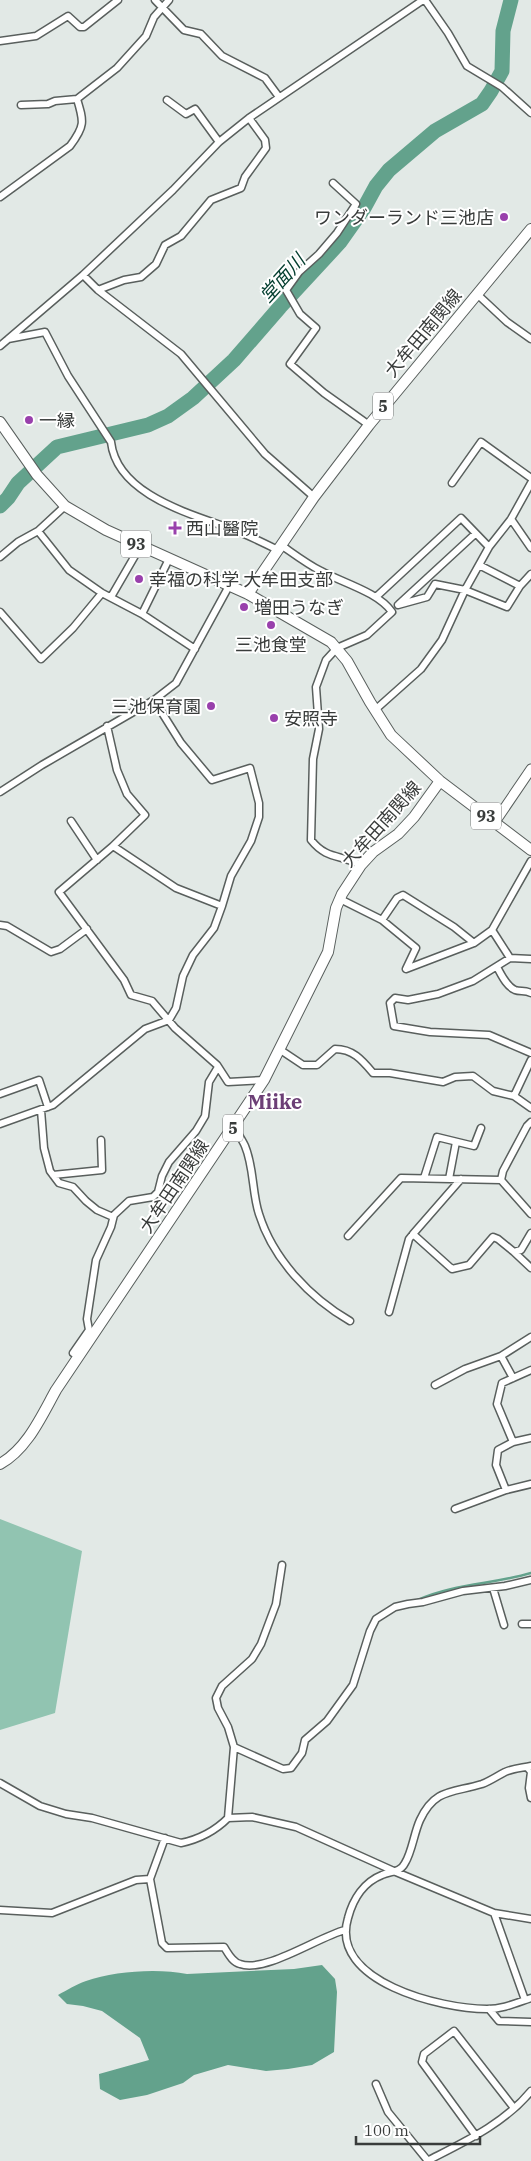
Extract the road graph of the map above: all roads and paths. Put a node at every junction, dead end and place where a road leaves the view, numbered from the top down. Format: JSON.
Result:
{"nodes":[{"id":1,"x":118,"y":0,"type":"edge"},
{"id":2,"x":155,"y":0,"type":"edge"},
{"id":3,"x":169,"y":0,"type":"edge"},
{"id":4,"x":424,"y":0,"type":"edge"},
{"id":5,"x":161,"y":7,"type":"junction"},
{"id":6,"x":0,"y":41,"type":"edge"},
{"id":7,"x":279,"y":97,"type":"junction"},
{"id":8,"x":77,"y":99,"type":"junction"},
{"id":9,"x":167,"y":100,"type":"dead end"},
{"id":10,"x":21,"y":105,"type":"dead end"},
{"id":11,"x":531,"y":113,"type":"edge"},
{"id":12,"x":249,"y":118,"type":"junction"},
{"id":13,"x":219,"y":142,"type":"junction"},
{"id":14,"x":333,"y":182,"type":"dead end"},
{"id":15,"x":0,"y":197,"type":"edge"},
{"id":16,"x":531,"y":228,"type":"edge"},
{"id":17,"x":83,"y":275,"type":"junction"},
{"id":18,"x":98,"y":290,"type":"junction"},
{"id":19,"x":477,"y":294,"type":"junction"},
{"id":20,"x":8,"y":339,"type":"junction"},
{"id":21,"x":531,"y":339,"type":"edge"},
{"id":22,"x":0,"y":346,"type":"edge"},
{"id":23,"x":0,"y":422,"type":"edge"},
{"id":24,"x":368,"y":425,"type":"junction"},
{"id":25,"x":531,"y":478,"type":"edge"},
{"id":26,"x":452,"y":483,"type":"dead end"},
{"id":27,"x":531,"y":483,"type":"edge"},
{"id":28,"x":314,"y":497,"type":"junction"},
{"id":29,"x":65,"y":506,"type":"junction"},
{"id":30,"x":511,"y":519,"type":"junction"},
{"id":31,"x":38,"y":531,"type":"junction"},
{"id":32,"x":475,"y":534,"type":"junction"},
{"id":33,"x":488,"y":546,"type":"junction"},
{"id":34,"x":140,"y":547,"type":"junction"},
{"id":35,"x":280,"y":548,"type":"junction"},
{"id":36,"x":531,"y":548,"type":"edge"},
{"id":37,"x":0,"y":557,"type":"edge"},
{"id":38,"x":169,"y":559,"type":"junction"},
{"id":39,"x":479,"y":565,"type":"junction"},
{"id":40,"x":531,"y":574,"type":"edge"},
{"id":41,"x":229,"y":586,"type":"junction"},
{"id":42,"x":520,"y":586,"type":"junction"},
{"id":43,"x":465,"y":590,"type":"junction"},
{"id":44,"x":102,"y":593,"type":"junction"},
{"id":45,"x":248,"y":594,"type":"junction"},
{"id":46,"x":111,"y":597,"type":"junction"},
{"id":47,"x":376,"y":597,"type":"junction"},
{"id":48,"x":398,"y":605,"type":"junction"},
{"id":49,"x":0,"y":612,"type":"edge"},
{"id":50,"x":392,"y":612,"type":"junction"},
{"id":51,"x":142,"y":614,"type":"junction"},
{"id":52,"x":337,"y":648,"type":"junction"},
{"id":53,"x":195,"y":649,"type":"junction"},
{"id":54,"x":154,"y":700,"type":"junction"},
{"id":55,"x":375,"y":710,"type":"junction"},
{"id":56,"x":108,"y":726,"type":"junction"},
{"id":57,"x":531,"y":769,"type":"edge"},
{"id":58,"x":440,"y":781,"type":"junction"},
{"id":59,"x":0,"y":792,"type":"edge"},
{"id":60,"x":71,"y":820,"type":"dead end"},
{"id":61,"x":495,"y":822,"type":"junction"},
{"id":62,"x":113,"y":846,"type":"junction"},
{"id":63,"x":531,"y":850,"type":"edge"},
{"id":64,"x":97,"y":860,"type":"junction"},
{"id":65,"x":531,"y":861,"type":"edge"},
{"id":66,"x":361,"y":865,"type":"junction"},
{"id":67,"x":340,"y":899,"type":"junction"},
{"id":68,"x":222,"y":906,"type":"junction"},
{"id":69,"x":382,"y":920,"type":"junction"},
{"id":70,"x":0,"y":925,"type":"edge"},
{"id":71,"x":87,"y":929,"type":"junction"},
{"id":72,"x":492,"y":930,"type":"junction"},
{"id":73,"x":474,"y":943,"type":"junction"},
{"id":74,"x":510,"y":958,"type":"junction"},
{"id":75,"x":531,"y":959,"type":"edge"},
{"id":76,"x":497,"y":967,"type":"junction"},
{"id":77,"x":531,"y":993,"type":"edge"},
{"id":78,"x":169,"y":1020,"type":"junction"},
{"id":79,"x":279,"y":1049,"type":"junction"},
{"id":80,"x":531,"y":1053,"type":"edge"},
{"id":81,"x":531,"y":1060,"type":"edge"},
{"id":82,"x":218,"y":1067,"type":"junction"},
{"id":83,"x":264,"y":1080,"type":"junction"},
{"id":84,"x":0,"y":1094,"type":"edge"},
{"id":85,"x":514,"y":1096,"type":"junction"},
{"id":86,"x":531,"y":1108,"type":"edge"},
{"id":87,"x":45,"y":1109,"type":"junction"},
{"id":88,"x":531,"y":1122,"type":"edge"},
{"id":89,"x":0,"y":1124,"type":"edge"},
{"id":90,"x":234,"y":1126,"type":"junction"},
{"id":91,"x":481,"y":1128,"type":"dead end"},
{"id":92,"x":101,"y":1140,"type":"dead end"},
{"id":93,"x":456,"y":1142,"type":"junction"},
{"id":94,"x":53,"y":1175,"type":"junction"},
{"id":95,"x":424,"y":1178,"type":"junction"},
{"id":96,"x":449,"y":1179,"type":"junction"},
{"id":97,"x":461,"y":1179,"type":"junction"},
{"id":98,"x":501,"y":1180,"type":"junction"},
{"id":99,"x":531,"y":1214,"type":"edge"},
{"id":100,"x":113,"y":1217,"type":"junction"},
{"id":101,"x":531,"y":1233,"type":"edge"},
{"id":102,"x":414,"y":1234,"type":"junction"},
{"id":103,"x":348,"y":1236,"type":"dead end"},
{"id":104,"x":514,"y":1252,"type":"junction"},
{"id":105,"x":531,"y":1268,"type":"edge"},
{"id":106,"x":389,"y":1312,"type":"dead end"},
{"id":107,"x":350,"y":1321,"type":"dead end"},
{"id":108,"x":531,"y":1337,"type":"edge"},
{"id":109,"x":500,"y":1356,"type":"junction"},
{"id":110,"x":79,"y":1357,"type":"junction"},
{"id":111,"x":531,"y":1370,"type":"edge"},
{"id":112,"x":513,"y":1378,"type":"junction"},
{"id":113,"x":435,"y":1385,"type":"dead end"},
{"id":114,"x":531,"y":1438,"type":"edge"},
{"id":115,"x":513,"y":1442,"type":"junction"},
{"id":116,"x":0,"y":1464,"type":"edge"},
{"id":117,"x":531,"y":1484,"type":"edge"},
{"id":118,"x":506,"y":1490,"type":"junction"},
{"id":119,"x":455,"y":1509,"type":"dead end"},
{"id":120,"x":282,"y":1565,"type":"dead end"},
{"id":121,"x":531,"y":1580,"type":"edge"},
{"id":122,"x":493,"y":1588,"type":"junction"},
{"id":123,"x":522,"y":1624,"type":"dead end"},
{"id":124,"x":531,"y":1624,"type":"edge"},
{"id":125,"x":504,"y":1625,"type":"dead end"},
{"id":126,"x":234,"y":1748,"type":"junction"},
{"id":127,"x":529,"y":1766,"type":"edge"},
{"id":128,"x":0,"y":1783,"type":"edge"},
{"id":129,"x":531,"y":1798,"type":"edge"},
{"id":130,"x":228,"y":1818,"type":"junction"},
{"id":131,"x":165,"y":1838,"type":"junction"},
{"id":132,"x":396,"y":1872,"type":"junction"},
{"id":133,"x":150,"y":1879,"type":"junction"},
{"id":134,"x":0,"y":1910,"type":"edge"},
{"id":135,"x":494,"y":1913,"type":"junction"},
{"id":136,"x":531,"y":1919,"type":"edge"},
{"id":137,"x":345,"y":1930,"type":"junction"},
{"id":138,"x":528,"y":1999,"type":"edge"},
{"id":139,"x":489,"y":2009,"type":"junction"},
{"id":140,"x":531,"y":2022,"type":"edge"},
{"id":141,"x":376,"y":2084,"type":"dead end"},
{"id":142,"x":531,"y":2091,"type":"edge"},
{"id":143,"x":514,"y":2108,"type":"junction"},
{"id":144,"x":476,"y":2136,"type":"junction"},
{"id":145,"x":438,"y":2159,"type":"edge"},
{"id":146,"x":427,"y":2161,"type":"edge"}],
"edges":[{"from":1,"to":6,"type":"street"},
{"from":2,"to":5,"type":"street"},
{"from":3,"to":5,"type":"street"},
{"from":4,"to":7,"type":"street"},
{"from":4,"to":11,"type":"street"},
{"from":5,"to":7,"type":"street"},
{"from":5,"to":8,"type":"street"},
{"from":7,"to":12,"type":"street"},
{"from":8,"to":10,"type":"street"},
{"from":8,"to":15,"type":"street"},
{"from":9,"to":13,"type":"street"},
{"from":12,"to":13,"type":"street"},
{"from":12,"to":18,"type":"street"},
{"from":13,"to":17,"type":"street"},
{"from":14,"to":24,"type":"street"},
{"from":16,"to":19,"type":"main road","name":"大牟田南関線","number":"5"},
{"from":17,"to":18,"type":"street"},
{"from":17,"to":20,"type":"street"},
{"from":18,"to":28,"type":"street"},
{"from":19,"to":21,"type":"street"},
{"from":19,"to":24,"type":"main road","name":"大牟田南関線","number":"5"},
{"from":20,"to":22,"type":"street"},
{"from":20,"to":35,"type":"street"},
{"from":23,"to":29,"type":"main road","number":"93"},
{"from":24,"to":28,"type":"main road","name":"大牟田南関線","number":"5"},
{"from":25,"to":26,"type":"street"},
{"from":27,"to":30,"type":"street"},
{"from":28,"to":35,"type":"main road","name":"大牟田南関線","number":"5"},
{"from":29,"to":31,"type":"street"},
{"from":29,"to":34,"type":"main road","number":"93"},
{"from":30,"to":33,"type":"street"},
{"from":30,"to":36,"type":"street"},
{"from":31,"to":37,"type":"street"},
{"from":31,"to":44,"type":"street"},
{"from":32,"to":33,"type":"street"},
{"from":32,"to":47,"type":"street"},
{"from":32,"to":48,"type":"street"},
{"from":33,"to":39,"type":"street"},
{"from":34,"to":38,"type":"main road","number":"93"},
{"from":34,"to":46,"type":"street"},
{"from":35,"to":45,"type":"main road","name":"大牟田南関線","number":"5"},
{"from":35,"to":47,"type":"street"},
{"from":38,"to":41,"type":"main road","number":"93"},
{"from":38,"to":51,"type":"street"},
{"from":39,"to":42,"type":"street"},
{"from":39,"to":43,"type":"street"},
{"from":40,"to":42,"type":"street"},
{"from":41,"to":45,"type":"main road","number":"93"},
{"from":41,"to":53,"type":"street"},
{"from":42,"to":43,"type":"street"},
{"from":43,"to":48,"type":"street"},
{"from":43,"to":55,"type":"street"},
{"from":44,"to":46,"type":"street"},
{"from":44,"to":49,"type":"street"},
{"from":45,"to":52,"type":"main road","name":"大牟田南関線"},
{"from":46,"to":51,"type":"street"},
{"from":47,"to":50,"type":"street"},
{"from":48,"to":50,"type":"street"},
{"from":50,"to":52,"type":"street"},
{"from":51,"to":53,"type":"street"},
{"from":52,"to":55,"type":"main road","name":"大牟田南関線"},
{"from":52,"to":66,"type":"street"},
{"from":53,"to":54,"type":"street"},
{"from":54,"to":56,"type":"street"},
{"from":54,"to":68,"type":"street"},
{"from":55,"to":58,"type":"main road","name":"大牟田南関線"},
{"from":56,"to":59,"type":"street"},
{"from":56,"to":62,"type":"street"},
{"from":57,"to":61,"type":"main road"},
{"from":58,"to":61,"type":"main road","number":"93"},
{"from":58,"to":66,"type":"main road","name":"大牟田南関線","number":"5"},
{"from":60,"to":64,"type":"street"},
{"from":61,"to":63,"type":"main road","number":"93"},
{"from":62,"to":64,"type":"street"},
{"from":62,"to":68,"type":"street"},
{"from":64,"to":71,"type":"street"},
{"from":65,"to":72,"type":"street"},
{"from":66,"to":67,"type":"main road","name":"大牟田南関線","number":"5"},
{"from":67,"to":69,"type":"street"},
{"from":67,"to":79,"type":"main road","name":"大牟田南関線","number":"5"},
{"from":68,"to":78,"type":"street"},
{"from":69,"to":73,"type":"street"},
{"from":69,"to":73,"type":"street"},
{"from":70,"to":71,"type":"street"},
{"from":71,"to":78,"type":"street"},
{"from":72,"to":73,"type":"street"},
{"from":72,"to":74,"type":"street"},
{"from":74,"to":75,"type":"street"},
{"from":74,"to":76,"type":"street"},
{"from":76,"to":77,"type":"street"},
{"from":76,"to":80,"type":"street"},
{"from":78,"to":82,"type":"street"},
{"from":78,"to":87,"type":"street"},
{"from":79,"to":83,"type":"main road","name":"大牟田南関線","number":"5"},
{"from":79,"to":85,"type":"street"},
{"from":81,"to":85,"type":"street"},
{"from":82,"to":83,"type":"street"},
{"from":82,"to":100,"type":"street"},
{"from":83,"to":90,"type":"main road","name":"大牟田南関線","number":"5"},
{"from":84,"to":87,"type":"street"},
{"from":85,"to":86,"type":"street"},
{"from":87,"to":89,"type":"street"},
{"from":87,"to":94,"type":"street"},
{"from":88,"to":98,"type":"street"},
{"from":90,"to":107,"type":"street"},
{"from":90,"to":110,"type":"main road","name":"大牟田南関線","number":"5"},
{"from":91,"to":93,"type":"street"},
{"from":92,"to":94,"type":"street"},
{"from":93,"to":95,"type":"street"},
{"from":93,"to":96,"type":"street"},
{"from":94,"to":100,"type":"street"},
{"from":95,"to":96,"type":"street"},
{"from":95,"to":103,"type":"street"},
{"from":96,"to":97,"type":"street"},
{"from":97,"to":98,"type":"street"},
{"from":97,"to":102,"type":"street"},
{"from":98,"to":99,"type":"street"},
{"from":100,"to":110,"type":"street"},
{"from":101,"to":104,"type":"street"},
{"from":102,"to":104,"type":"street"},
{"from":102,"to":106,"type":"street"},
{"from":104,"to":105,"type":"street"},
{"from":108,"to":109,"type":"street"},
{"from":109,"to":112,"type":"street"},
{"from":109,"to":113,"type":"street"},
{"from":110,"to":116,"type":"main road","name":"大牟田南関線","number":"5"},
{"from":111,"to":112,"type":"street"},
{"from":112,"to":115,"type":"street"},
{"from":114,"to":115,"type":"street"},
{"from":115,"to":118,"type":"street"},
{"from":117,"to":118,"type":"street"},
{"from":118,"to":119,"type":"street"},
{"from":120,"to":126,"type":"street"},
{"from":121,"to":122,"type":"street"},
{"from":122,"to":125,"type":"street"},
{"from":122,"to":126,"type":"street"},
{"from":123,"to":124,"type":"street"},
{"from":126,"to":130,"type":"street"},
{"from":127,"to":129,"type":"street"},
{"from":127,"to":132,"type":"street"},
{"from":128,"to":131,"type":"street"},
{"from":130,"to":131,"type":"street"},
{"from":130,"to":132,"type":"street"},
{"from":131,"to":133,"type":"street"},
{"from":132,"to":135,"type":"street"},
{"from":132,"to":137,"type":"street"},
{"from":133,"to":134,"type":"street"},
{"from":133,"to":137,"type":"street"},
{"from":135,"to":136,"type":"street"},
{"from":135,"to":138,"type":"street"},
{"from":137,"to":139,"type":"street"},
{"from":138,"to":139,"type":"street"},
{"from":139,"to":140,"type":"street"},
{"from":141,"to":146,"type":"street"},
{"from":142,"to":143,"type":"street"},
{"from":143,"to":144,"type":"street"},
{"from":143,"to":144,"type":"street"},
{"from":144,"to":145,"type":"street"},
{"from":145,"to":146,"type":"street"}]}
